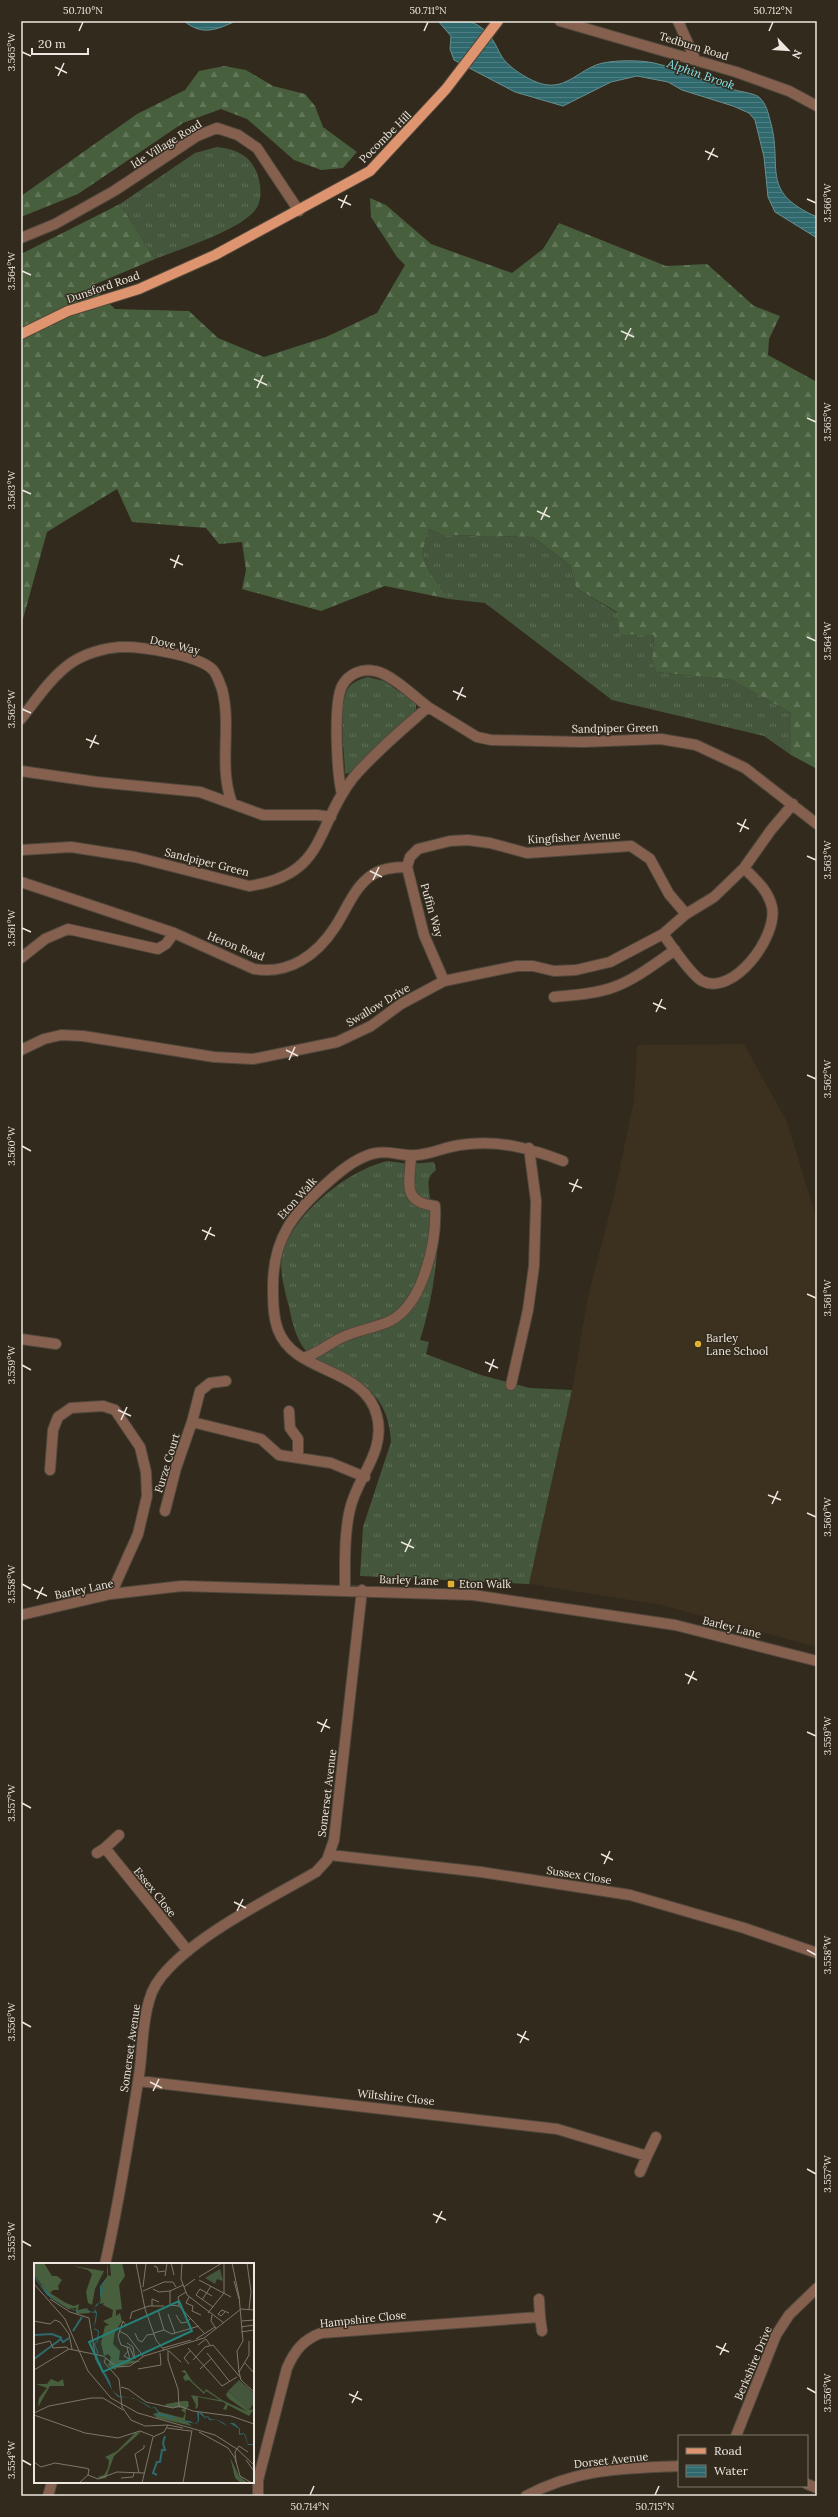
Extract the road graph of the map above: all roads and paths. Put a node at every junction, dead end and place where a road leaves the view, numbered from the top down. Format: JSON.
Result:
{"nodes":[{"id":1,"x":498,"y":21,"type":"edge"},
{"id":2,"x":560,"y":21,"type":"edge"},
{"id":3,"x":678,"y":21,"type":"edge"},
{"id":4,"x":695,"y":59,"type":"junction"},
{"id":5,"x":817,"y":106,"type":"edge"},
{"id":6,"x":298,"y":211,"type":"junction"},
{"id":7,"x":21,"y":238,"type":"edge"},
{"id":8,"x":215,"y":255,"type":"joint"},
{"id":9,"x":21,"y":334,"type":"edge"},
{"id":10,"x":428,"y":707,"type":"junction"},
{"id":11,"x":21,"y":719,"type":"edge"},
{"id":12,"x":21,"y":771,"type":"edge"},
{"id":13,"x":342,"y":794,"type":"junction"},
{"id":14,"x":232,"y":803,"type":"junction"},
{"id":15,"x":793,"y":804,"type":"junction"},
{"id":16,"x":331,"y":817,"type":"junction"},
{"id":17,"x":817,"y":824,"type":"edge"},
{"id":18,"x":21,"y":850,"type":"edge"},
{"id":19,"x":408,"y":867,"type":"junction"},
{"id":20,"x":744,"y":868,"type":"junction"},
{"id":21,"x":21,"y":882,"type":"edge"},
{"id":22,"x":686,"y":914,"type":"junction"},
{"id":23,"x":174,"y":933,"type":"junction"},
{"id":24,"x":663,"y":934,"type":"junction"},
{"id":25,"x":675,"y":950,"type":"junction"},
{"id":26,"x":21,"y":958,"type":"edge"},
{"id":27,"x":444,"y":981,"type":"junction"},
{"id":28,"x":554,"y":997,"type":"dead end"},
{"id":29,"x":21,"y":1050,"type":"edge"},
{"id":30,"x":529,"y":1148,"type":"junction"},
{"id":31,"x":411,"y":1156,"type":"junction"},
{"id":32,"x":564,"y":1161,"type":"dead end"},
{"id":33,"x":21,"y":1339,"type":"edge"},
{"id":34,"x":56,"y":1344,"type":"dead end"},
{"id":35,"x":303,"y":1358,"type":"junction"},
{"id":36,"x":226,"y":1381,"type":"dead end"},
{"id":37,"x":511,"y":1385,"type":"dead end"},
{"id":38,"x":289,"y":1411,"type":"dead end"},
{"id":39,"x":192,"y":1422,"type":"junction"},
{"id":40,"x":298,"y":1458,"type":"junction"},
{"id":41,"x":50,"y":1470,"type":"dead end"},
{"id":42,"x":365,"y":1476,"type":"junction"},
{"id":43,"x":165,"y":1511,"type":"dead end"},
{"id":44,"x":345,"y":1590,"type":"junction"},
{"id":45,"x":362,"y":1590,"type":"junction"},
{"id":46,"x":111,"y":1594,"type":"junction"},
{"id":47,"x":21,"y":1615,"type":"edge"},
{"id":48,"x":817,"y":1661,"type":"edge"},
{"id":49,"x":119,"y":1835,"type":"dead end"},
{"id":50,"x":330,"y":1855,"type":"junction"},
{"id":51,"x":188,"y":1951,"type":"junction"},
{"id":52,"x":817,"y":1953,"type":"edge"},
{"id":53,"x":138,"y":2081,"type":"junction"},
{"id":54,"x":656,"y":2137,"type":"dead end"},
{"id":55,"x":647,"y":2156,"type":"junction"},
{"id":56,"x":640,"y":2172,"type":"dead end"},
{"id":57,"x":105,"y":2263,"type":"edge"},
{"id":58,"x":817,"y":2288,"type":"edge"},
{"id":59,"x":539,"y":2299,"type":"dead end"},
{"id":60,"x":540,"y":2317,"type":"junction"},
{"id":61,"x":542,"y":2331,"type":"dead end"},
{"id":62,"x":736,"y":2435,"type":"edge"},
{"id":63,"x":678,"y":2466,"type":"edge"},
{"id":64,"x":52,"y":2483,"type":"edge"},
{"id":65,"x":48,"y":2496,"type":"edge"},
{"id":66,"x":258,"y":2496,"type":"edge"},
{"id":67,"x":526,"y":2496,"type":"edge"}],
"edges":[{"from":1,"to":6,"type":"main road","name":"Pocombe Hill"},
{"from":2,"to":4,"type":"street","name":"Tedburn Road"},
{"from":3,"to":4,"type":"street"},
{"from":4,"to":5,"type":"street","name":"Tedburn Road"},
{"from":6,"to":7,"type":"street","name":"Ide Village Road"},
{"from":6,"to":8,"type":"main road","name":"Pocombe Hill"},
{"from":8,"to":9,"type":"main road","name":"Dunsford Road"},
{"from":10,"to":13,"type":"street","name":"Sandpiper Green"},
{"from":10,"to":13,"type":"street","name":"Sandpiper Green"},
{"from":10,"to":15,"type":"street","name":"Sandpiper Green"},
{"from":11,"to":14,"type":"street","name":"Dove Way"},
{"from":12,"to":14,"type":"street"},
{"from":13,"to":16,"type":"street","name":"Sandpiper Green"},
{"from":14,"to":16,"type":"street"},
{"from":15,"to":17,"type":"street","name":"Sandpiper Green"},
{"from":15,"to":20,"type":"street"},
{"from":16,"to":18,"type":"street","name":"Sandpiper Green"},
{"from":19,"to":22,"type":"street","name":"Kingfisher Avenue"},
{"from":19,"to":23,"type":"street","name":"Heron Road"},
{"from":19,"to":27,"type":"street","name":"Puffin Way"},
{"from":20,"to":22,"type":"street"},
{"from":20,"to":25,"type":"street"},
{"from":21,"to":23,"type":"street","name":"Heron Road"},
{"from":22,"to":24,"type":"street","name":"Swallow Drive"},
{"from":23,"to":26,"type":"street"},
{"from":24,"to":25,"type":"street"},
{"from":24,"to":27,"type":"street","name":"Swallow Drive"},
{"from":25,"to":28,"type":"street"},
{"from":27,"to":29,"type":"street","name":"Swallow Drive"},
{"from":30,"to":31,"type":"street","name":"Eton Walk"},
{"from":30,"to":32,"type":"street","name":"Eton Walk"},
{"from":30,"to":37,"type":"street"},
{"from":31,"to":35,"type":"street"},
{"from":31,"to":35,"type":"street","name":"Eton Walk"},
{"from":33,"to":34,"type":"street"},
{"from":35,"to":42,"type":"street","name":"Eton Walk"},
{"from":36,"to":39,"type":"street","name":"Furze Court"},
{"from":38,"to":40,"type":"street"},
{"from":39,"to":40,"type":"street"},
{"from":39,"to":43,"type":"street","name":"Furze Court"},
{"from":40,"to":42,"type":"street"},
{"from":41,"to":46,"type":"street"},
{"from":42,"to":44,"type":"street","name":"Eton Walk"},
{"from":44,"to":45,"type":"street","name":"Barley Lane"},
{"from":44,"to":46,"type":"street","name":"Barley Lane"},
{"from":45,"to":48,"type":"street","name":"Barley Lane"},
{"from":45,"to":50,"type":"street","name":"Somerset Avenue"},
{"from":46,"to":47,"type":"street","name":"Barley Lane"},
{"from":49,"to":51,"type":"street","name":"Essex Close"},
{"from":50,"to":51,"type":"street","name":"Somerset Avenue"},
{"from":50,"to":52,"type":"street","name":"Sussex Close"},
{"from":51,"to":53,"type":"street","name":"Somerset Avenue"},
{"from":53,"to":55,"type":"street","name":"Wiltshire Close"},
{"from":53,"to":57,"type":"street","name":"Somerset Avenue"},
{"from":54,"to":55,"type":"street"},
{"from":55,"to":56,"type":"street"},
{"from":58,"to":62,"type":"street","name":"Berkshire Drive"},
{"from":59,"to":60,"type":"street"},
{"from":60,"to":61,"type":"street"},
{"from":60,"to":66,"type":"street","name":"Hampshire Close"},
{"from":63,"to":67,"type":"street","name":"Dorset Avenue"},
{"from":64,"to":65,"type":"street"}]}
